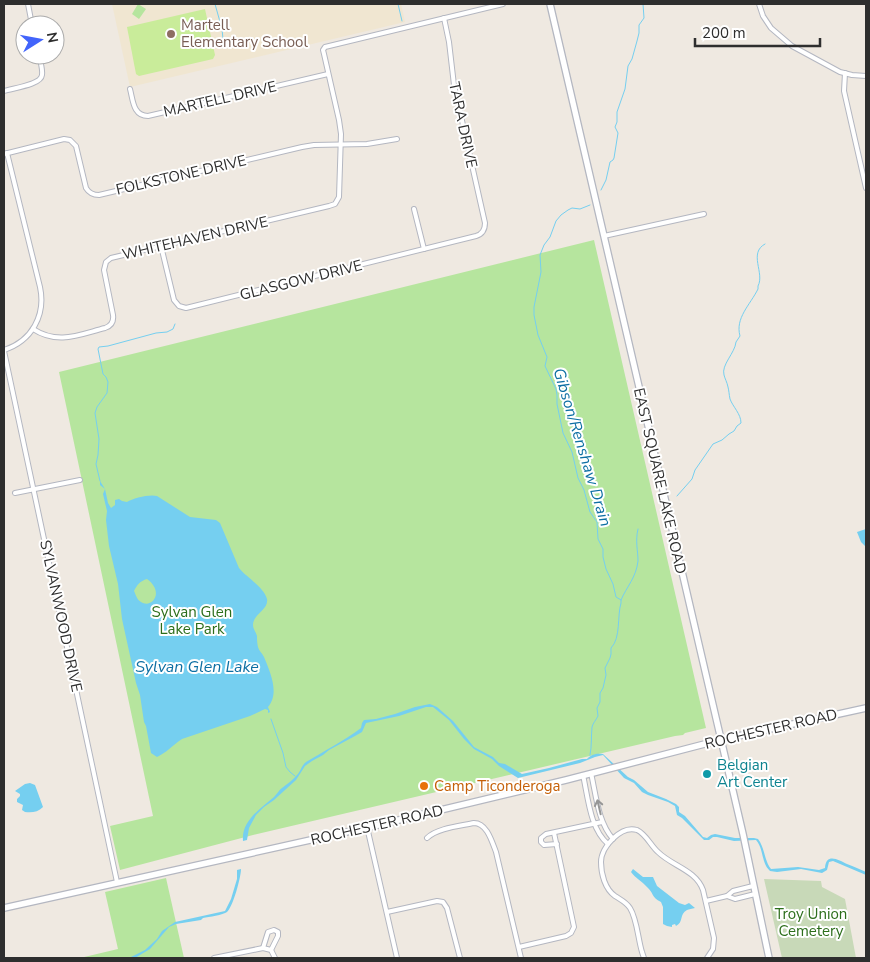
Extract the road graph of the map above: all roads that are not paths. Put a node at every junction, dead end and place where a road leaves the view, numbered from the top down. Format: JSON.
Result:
{"nodes":[{"id":1,"x":503,"y":4,"type":"edge"},
{"id":2,"x":550,"y":4,"type":"edge"},
{"id":3,"x":759,"y":4,"type":"edge"},
{"id":4,"x":444,"y":18,"type":"junction"},
{"id":5,"x":40,"y":65,"type":"edge"},
{"id":6,"x":845,"y":73,"type":"junction"},
{"id":7,"x":328,"y":74,"type":"junction"},
{"id":8,"x":866,"y":76,"type":"edge"},
{"id":9,"x":130,"y":89,"type":"dead end"},
{"id":10,"x":4,"y":90,"type":"edge"},
{"id":11,"x":397,"y":139,"type":"dead end"},
{"id":12,"x":341,"y":145,"type":"junction"},
{"id":13,"x":6,"y":154,"type":"edge"},
{"id":14,"x":866,"y":188,"type":"edge"},
{"id":15,"x":414,"y":209,"type":"dead end"},
{"id":16,"x":704,"y":214,"type":"dead end"},
{"id":17,"x":483,"y":232,"type":"joint"},
{"id":18,"x":604,"y":236,"type":"junction"},
{"id":19,"x":161,"y":246,"type":"junction"},
{"id":20,"x":424,"y":250,"type":"junction"},
{"id":21,"x":33,"y":329,"type":"junction"},
{"id":22,"x":4,"y":351,"type":"edge"},
{"id":23,"x":80,"y":480,"type":"dead end"},
{"id":24,"x":34,"y":489,"type":"junction"},
{"id":25,"x":15,"y":494,"type":"dead end"},
{"id":26,"x":866,"y":708,"type":"edge"},
{"id":27,"x":720,"y":740,"type":"junction"},
{"id":28,"x":591,"y":773,"type":"junction"},
{"id":29,"x":583,"y":775,"type":"junction"},
{"id":30,"x":602,"y":822,"type":"junction"},
{"id":31,"x":594,"y":824,"type":"junction"},
{"id":32,"x":368,"y":827,"type":"junction"},
{"id":33,"x":554,"y":832,"type":"junction"},
{"id":34,"x":427,"y":838,"type":"dead end"},
{"id":35,"x":613,"y":839,"type":"junction"},
{"id":36,"x":557,"y":844,"type":"junction"},
{"id":37,"x":608,"y":844,"type":"junction"},
{"id":38,"x":117,"y":882,"type":"junction"},
{"id":39,"x":753,"y":886,"type":"junction"},
{"id":40,"x":755,"y":894,"type":"junction"},
{"id":41,"x":727,"y":896,"type":"junction"},
{"id":42,"x":706,"y":901,"type":"junction"},
{"id":43,"x":4,"y":908,"type":"edge"},
{"id":44,"x":387,"y":912,"type":"junction"},
{"id":45,"x":519,"y":947,"type":"junction"},
{"id":46,"x":265,"y":948,"type":"junction"},
{"id":47,"x":271,"y":950,"type":"junction"},
{"id":48,"x":214,"y":958,"type":"edge"},
{"id":49,"x":275,"y":958,"type":"edge"},
{"id":50,"x":397,"y":958,"type":"edge"},
{"id":51,"x":460,"y":958,"type":"edge"},
{"id":52,"x":522,"y":958,"type":"edge"},
{"id":53,"x":644,"y":958,"type":"edge"},
{"id":54,"x":707,"y":958,"type":"edge"},
{"id":55,"x":769,"y":958,"type":"edge"}],
"edges":[{"from":1,"to":4,"type":"street"},
{"from":2,"to":18,"type":"main road","name":"EAST SQUARE LAKE ROAD"},
{"from":3,"to":6,"type":"street"},
{"from":4,"to":7,"type":"street"},
{"from":4,"to":17,"type":"street","name":"TARA DRIVE"},
{"from":5,"to":10,"type":"street"},
{"from":6,"to":8,"type":"street"},
{"from":6,"to":14,"type":"street"},
{"from":7,"to":9,"type":"street","name":"MARTELL DRIVE"},
{"from":7,"to":12,"type":"street"},
{"from":11,"to":12,"type":"street","name":"FOLKSTONE DRIVE"},
{"from":12,"to":13,"type":"street","name":"FOLKSTONE DRIVE"},
{"from":12,"to":19,"type":"street","name":"WHITEHAVEN DRIVE"},
{"from":13,"to":21,"type":"street"},
{"from":15,"to":20,"type":"street"},
{"from":16,"to":18,"type":"street"},
{"from":17,"to":20,"type":"street","name":"GLASGOW DRIVE"},
{"from":18,"to":27,"type":"main road","name":"EAST SQUARE LAKE ROAD"},
{"from":19,"to":20,"type":"street","name":"GLASGOW DRIVE"},
{"from":19,"to":21,"type":"street","name":"WHITEHAVEN DRIVE"},
{"from":21,"to":22,"type":"street"},
{"from":22,"to":24,"type":"street","name":"SYLVANWOOD DRIVE"},
{"from":23,"to":24,"type":"street"},
{"from":24,"to":25,"type":"street"},
{"from":24,"to":38,"type":"street","name":"SYLVANWOOD DRIVE"},
{"from":26,"to":27,"type":"main road","name":"ROCHESTER ROAD"},
{"from":27,"to":28,"type":"main road","name":"ROCHESTER ROAD"},
{"from":27,"to":39,"type":"main road","name":"EAST SQUARE LAKE ROAD"},
{"from":28,"to":29,"type":"main road","name":"ROCHESTER ROAD"},
{"from":30,"to":28,"type":"street","one_way":true},
{"from":29,"to":31,"type":"street"},
{"from":29,"to":32,"type":"main road","name":"ROCHESTER ROAD"},
{"from":30,"to":31,"type":"street"},
{"from":30,"to":35,"type":"street"},
{"from":31,"to":33,"type":"street"},
{"from":31,"to":37,"type":"street"},
{"from":32,"to":38,"type":"main road","name":"ROCHESTER ROAD"},
{"from":32,"to":44,"type":"street"},
{"from":33,"to":36,"type":"street"},
{"from":33,"to":36,"type":"street"},
{"from":34,"to":45,"type":"street"},
{"from":35,"to":37,"type":"street"},
{"from":35,"to":42,"type":"street"},
{"from":36,"to":45,"type":"street"},
{"from":37,"to":53,"type":"street"},
{"from":38,"to":43,"type":"main road","name":"ROCHESTER ROAD"},
{"from":39,"to":40,"type":"main road","name":"EAST SQUARE LAKE ROAD"},
{"from":39,"to":41,"type":"street"},
{"from":40,"to":41,"type":"street"},
{"from":40,"to":55,"type":"main road","name":"EAST SQUARE LAKE ROAD"},
{"from":41,"to":42,"type":"street"},
{"from":42,"to":54,"type":"street"},
{"from":44,"to":50,"type":"street"},
{"from":44,"to":51,"type":"street"},
{"from":45,"to":52,"type":"street"},
{"from":46,"to":47,"type":"street"},
{"from":46,"to":47,"type":"street"},
{"from":46,"to":48,"type":"street"},
{"from":47,"to":49,"type":"street"}]}
